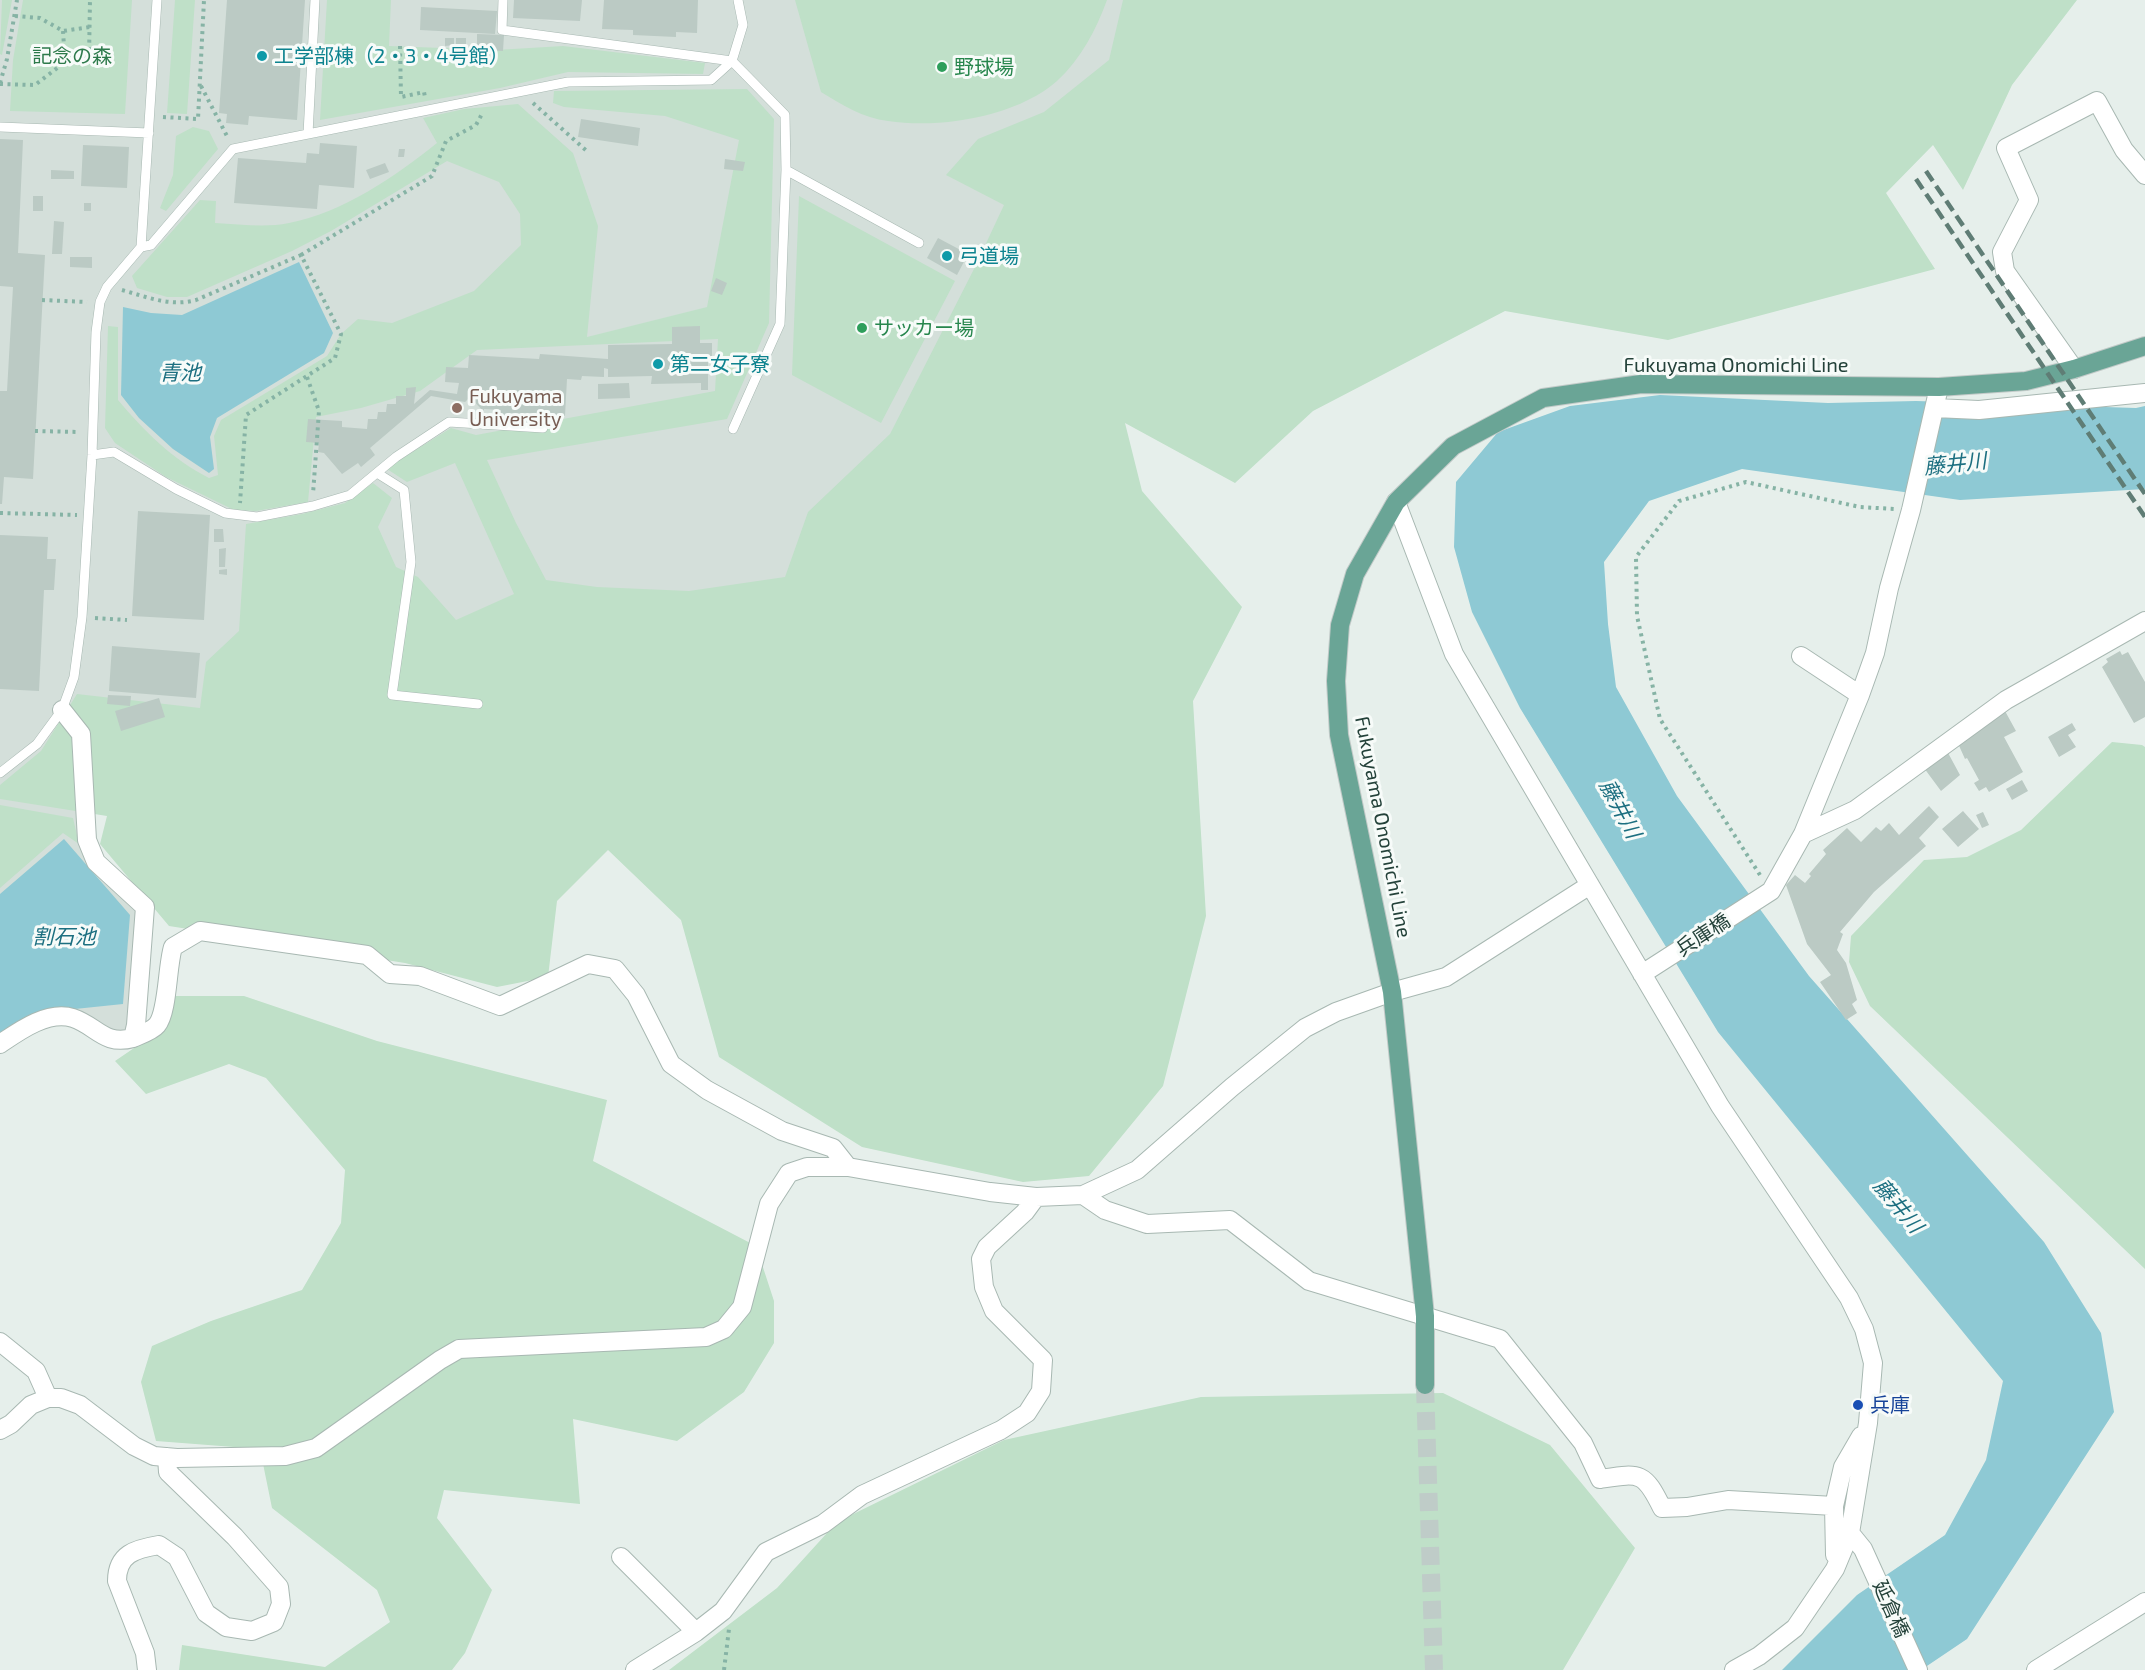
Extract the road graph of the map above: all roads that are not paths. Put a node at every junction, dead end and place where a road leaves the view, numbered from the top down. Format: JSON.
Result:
{"nodes":[{"id":1,"x":157,"y":0,"type":"edge"},
{"id":2,"x":315,"y":0,"type":"edge"},
{"id":3,"x":503,"y":0,"type":"edge"},
{"id":4,"x":738,"y":0,"type":"edge"},
{"id":5,"x":732,"y":61,"type":"junction"},
{"id":6,"x":0,"y":128,"type":"edge"},
{"id":7,"x":149,"y":133,"type":"junction"},
{"id":8,"x":308,"y":134,"type":"junction"},
{"id":9,"x":786,"y":170,"type":"junction"},
{"id":10,"x":2145,"y":175,"type":"edge"},
{"id":11,"x":919,"y":243,"type":"dead end"},
{"id":12,"x":141,"y":247,"type":"junction"},
{"id":13,"x":2145,"y":346,"type":"edge"},
{"id":14,"x":2074,"y":369,"type":"junction"},
{"id":15,"x":1939,"y":387,"type":"junction"},
{"id":16,"x":2145,"y":393,"type":"edge"},
{"id":17,"x":1935,"y":410,"type":"junction"},
{"id":18,"x":543,"y":428,"type":"dead end"},
{"id":19,"x":733,"y":429,"type":"dead end"},
{"id":20,"x":92,"y":455,"type":"junction"},
{"id":21,"x":377,"y":473,"type":"junction"},
{"id":22,"x":1396,"y":502,"type":"junction"},
{"id":23,"x":2145,"y":621,"type":"edge"},
{"id":24,"x":1801,"y":656,"type":"dead end"},
{"id":25,"x":1860,"y":695,"type":"junction"},
{"id":26,"x":478,"y":704,"type":"dead end"},
{"id":27,"x":62,"y":710,"type":"junction"},
{"id":28,"x":0,"y":773,"type":"edge"},
{"id":29,"x":1803,"y":834,"type":"junction"},
{"id":30,"x":1590,"y":885,"type":"junction"},
{"id":31,"x":1648,"y":971,"type":"junction"},
{"id":32,"x":1392,"y":992,"type":"junction"},
{"id":33,"x":133,"y":1038,"type":"junction"},
{"id":34,"x":0,"y":1044,"type":"edge"},
{"id":35,"x":848,"y":1167,"type":"junction"},
{"id":36,"x":1083,"y":1195,"type":"junction"},
{"id":37,"x":1036,"y":1197,"type":"junction"},
{"id":38,"x":1425,"y":1316,"type":"junction"},
{"id":39,"x":0,"y":1342,"type":"edge"},
{"id":40,"x":1425,"y":1385,"type":"tunnel mouth"},
{"id":41,"x":48,"y":1398,"type":"junction"},
{"id":42,"x":1868,"y":1424,"type":"junction"},
{"id":43,"x":0,"y":1430,"type":"edge"},
{"id":44,"x":167,"y":1457,"type":"junction"},
{"id":45,"x":1834,"y":1506,"type":"junction"},
{"id":46,"x":1850,"y":1533,"type":"junction"},
{"id":47,"x":621,"y":1557,"type":"dead end"},
{"id":48,"x":1835,"y":1569,"type":"junction"},
{"id":49,"x":2143,"y":1609,"type":"edge"},
{"id":50,"x":696,"y":1632,"type":"junction"},
{"id":51,"x":147,"y":1670,"type":"edge"},
{"id":52,"x":635,"y":1670,"type":"edge"},
{"id":53,"x":1734,"y":1670,"type":"edge"},
{"id":54,"x":1918,"y":1670,"type":"edge"},
{"id":55,"x":2036,"y":1670,"type":"edge"}],
"edges":[{"from":1,"to":7,"type":"lane"},
{"from":2,"to":8,"type":"lane"},
{"from":3,"to":5,"type":"lane"},
{"from":4,"to":5,"type":"lane"},
{"from":5,"to":8,"type":"lane"},
{"from":5,"to":9,"type":"lane"},
{"from":6,"to":7,"type":"lane"},
{"from":7,"to":12,"type":"lane"},
{"from":8,"to":12,"type":"lane"},
{"from":9,"to":11,"type":"lane"},
{"from":9,"to":19,"type":"lane"},
{"from":10,"to":14,"type":"street"},
{"from":12,"to":20,"type":"lane"},
{"from":13,"to":14,"type":"main road","name":"Fukuyama Onomichi Line"},
{"from":14,"to":15,"type":"main road","name":"Fukuyama Onomichi Line"},
{"from":15,"to":17,"type":"street"},
{"from":15,"to":22,"type":"main road","name":"Fukuyama Onomichi Line"},
{"from":16,"to":17,"type":"street"},
{"from":17,"to":25,"type":"street"},
{"from":18,"to":21,"type":"lane"},
{"from":20,"to":21,"type":"lane"},
{"from":20,"to":27,"type":"lane"},
{"from":21,"to":26,"type":"lane"},
{"from":22,"to":30,"type":"street"},
{"from":22,"to":32,"type":"main road","name":"Fukuyama Onomichi Line"},
{"from":23,"to":29,"type":"street"},
{"from":24,"to":25,"type":"street"},
{"from":25,"to":29,"type":"street"},
{"from":27,"to":28,"type":"lane"},
{"from":27,"to":33,"type":"street"},
{"from":29,"to":31,"type":"street","name":"兵庫橋"},
{"from":30,"to":31,"type":"street"},
{"from":30,"to":32,"type":"street"},
{"from":31,"to":42,"type":"street"},
{"from":32,"to":36,"type":"street"},
{"from":32,"to":38,"type":"main road","name":"Fukuyama Onomichi Line"},
{"from":33,"to":34,"type":"street"},
{"from":33,"to":35,"type":"street"},
{"from":35,"to":37,"type":"street"},
{"from":35,"to":44,"type":"street"},
{"from":36,"to":37,"type":"street"},
{"from":36,"to":38,"type":"street"},
{"from":37,"to":50,"type":"street"},
{"from":38,"to":40,"type":"main road","name":"Fukuyama Onomichi Line"},
{"from":38,"to":45,"type":"street"},
{"from":39,"to":41,"type":"street"},
{"from":41,"to":43,"type":"street"},
{"from":41,"to":44,"type":"street"},
{"from":42,"to":45,"type":"street"},
{"from":42,"to":46,"type":"street"},
{"from":44,"to":51,"type":"street"},
{"from":45,"to":48,"type":"street"},
{"from":46,"to":48,"type":"street"},
{"from":46,"to":54,"type":"street","name":"延倉橋"},
{"from":47,"to":50,"type":"street"},
{"from":48,"to":53,"type":"street"},
{"from":49,"to":55,"type":"street"},
{"from":50,"to":52,"type":"street"}]}
